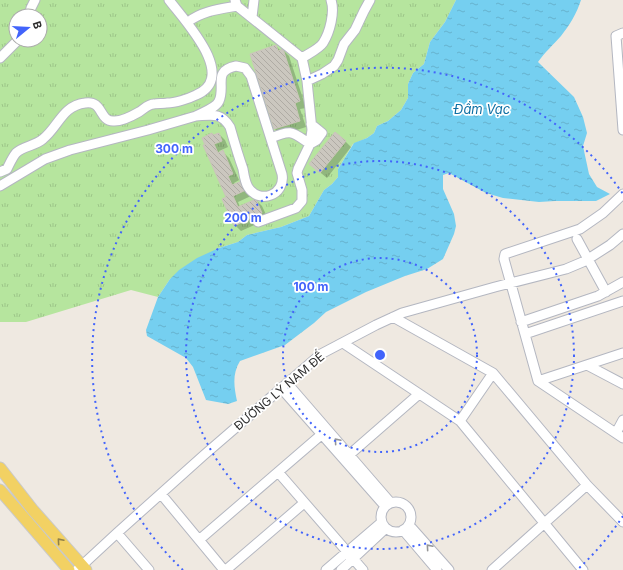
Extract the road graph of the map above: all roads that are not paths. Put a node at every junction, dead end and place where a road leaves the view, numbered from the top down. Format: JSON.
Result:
{"nodes":[{"id":1,"x":169,"y":0,"type":"edge"},
{"id":2,"x":254,"y":0,"type":"edge"},
{"id":3,"x":331,"y":0,"type":"edge"},
{"id":4,"x":370,"y":0,"type":"edge"},
{"id":5,"x":236,"y":3,"type":"edge"},
{"id":6,"x":252,"y":17,"type":"junction"},
{"id":7,"x":188,"y":22,"type":"junction"},
{"id":8,"x":623,"y":33,"type":"edge"},
{"id":9,"x":10,"y":48,"type":"edge"},
{"id":10,"x":0,"y":58,"type":"edge"},
{"id":11,"x":302,"y":58,"type":"junction"},
{"id":12,"x":307,"y":81,"type":"junction"},
{"id":13,"x":196,"y":116,"type":"junction"},
{"id":14,"x":311,"y":124,"type":"junction"},
{"id":15,"x":623,"y":130,"type":"edge"},
{"id":16,"x":271,"y":138,"type":"junction"},
{"id":17,"x":310,"y":144,"type":"junction"},
{"id":18,"x":0,"y":172,"type":"edge"},
{"id":19,"x":0,"y":186,"type":"edge"},
{"id":20,"x":623,"y":194,"type":"edge"},
{"id":21,"x":258,"y":222,"type":"dead end"},
{"id":22,"x":623,"y":234,"type":"edge"},
{"id":23,"x":578,"y":239,"type":"dead end"},
{"id":24,"x":589,"y":258,"type":"junction"},
{"id":25,"x":623,"y":282,"type":"edge"},
{"id":26,"x":510,"y":283,"type":"junction"},
{"id":27,"x":606,"y":292,"type":"junction"},
{"id":28,"x":623,"y":301,"type":"edge"},
{"id":29,"x":393,"y":317,"type":"junction"},
{"id":30,"x":521,"y":322,"type":"junction"},
{"id":31,"x":525,"y":334,"type":"junction"},
{"id":32,"x":343,"y":343,"type":"junction"},
{"id":33,"x":623,"y":353,"type":"edge"},
{"id":34,"x":587,"y":365,"type":"junction"},
{"id":35,"x":493,"y":374,"type":"junction"},
{"id":36,"x":538,"y":381,"type":"junction"},
{"id":37,"x":623,"y":384,"type":"edge"},
{"id":38,"x":284,"y":386,"type":"junction"},
{"id":39,"x":419,"y":394,"type":"junction"},
{"id":40,"x":623,"y":420,"type":"edge"},
{"id":41,"x":460,"y":421,"type":"junction"},
{"id":42,"x":321,"y":435,"type":"junction"},
{"id":43,"x":619,"y":436,"type":"edge"},
{"id":44,"x":349,"y":455,"type":"junction"},
{"id":45,"x":278,"y":472,"type":"junction"},
{"id":46,"x":2,"y":475,"type":"edge"},
{"id":47,"x":587,"y":485,"type":"junction"},
{"id":48,"x":0,"y":490,"type":"edge"},
{"id":49,"x":161,"y":494,"type":"junction"},
{"id":50,"x":304,"y":503,"type":"junction"},
{"id":51,"x":387,"y":504,"type":"junction"},
{"id":52,"x":623,"y":522,"type":"edge"},
{"id":53,"x":544,"y":524,"type":"junction"},
{"id":54,"x":384,"y":525,"type":"junction"},
{"id":55,"x":406,"y":527,"type":"junction"},
{"id":56,"x":117,"y":533,"type":"junction"},
{"id":57,"x":199,"y":540,"type":"junction"},
{"id":58,"x":347,"y":552,"type":"junction"},
{"id":59,"x":354,"y":559,"type":"junction"},
{"id":60,"x":82,"y":569,"type":"edge"},
{"id":61,"x":581,"y":569,"type":"edge"},
{"id":62,"x":69,"y":570,"type":"edge"},
{"id":63,"x":149,"y":570,"type":"edge"},
{"id":64,"x":225,"y":570,"type":"edge"},
{"id":65,"x":326,"y":570,"type":"edge"},
{"id":66,"x":341,"y":570,"type":"edge"},
{"id":67,"x":364,"y":570,"type":"edge"},
{"id":68,"x":437,"y":570,"type":"edge"},
{"id":69,"x":449,"y":570,"type":"edge"},
{"id":70,"x":492,"y":570,"type":"edge"}],
"edges":[{"from":1,"to":7,"type":"street"},
{"from":2,"to":6,"type":"street"},
{"from":3,"to":11,"type":"street"},
{"from":4,"to":12,"type":"street"},
{"from":5,"to":6,"type":"street"},
{"from":5,"to":7,"type":"street"},
{"from":6,"to":11,"type":"street"},
{"from":7,"to":18,"type":"street"},
{"from":8,"to":15,"type":"street"},
{"from":9,"to":10,"type":"street"},
{"from":11,"to":12,"type":"street"},
{"from":12,"to":14,"type":"street"},
{"from":13,"to":16,"type":"street"},
{"from":13,"to":16,"type":"street"},
{"from":13,"to":19,"type":"street"},
{"from":14,"to":17,"type":"street"},
{"from":14,"to":17,"type":"street"},
{"from":16,"to":17,"type":"street"},
{"from":17,"to":21,"type":"street"},
{"from":20,"to":26,"type":"street"},
{"from":22,"to":24,"type":"street","name":"ĐƯỜNG LÝ NAM ĐẾ"},
{"from":23,"to":24,"type":"street"},
{"from":24,"to":26,"type":"street","name":"ĐƯỜNG LÝ NAM ĐẾ"},
{"from":24,"to":27,"type":"street"},
{"from":25,"to":27,"type":"street"},
{"from":26,"to":29,"type":"street","name":"ĐƯỜNG LÝ NAM ĐẾ"},
{"from":26,"to":30,"type":"street"},
{"from":27,"to":30,"type":"street"},
{"from":28,"to":31,"type":"street"},
{"from":29,"to":32,"type":"street","name":"ĐƯỜNG LÝ NAM ĐẾ"},
{"from":29,"to":35,"type":"street"},
{"from":30,"to":31,"type":"street"},
{"from":31,"to":36,"type":"street"},
{"from":32,"to":38,"type":"street","name":"ĐƯỜNG LÝ NAM ĐẾ"},
{"from":32,"to":39,"type":"street"},
{"from":33,"to":34,"type":"street"},
{"from":34,"to":36,"type":"street"},
{"from":34,"to":37,"type":"street"},
{"from":35,"to":41,"type":"street"},
{"from":35,"to":47,"type":"street"},
{"from":36,"to":43,"type":"street"},
{"from":38,"to":42,"type":"street"},
{"from":44,"to":38,"type":"street","one_way":true},
{"from":38,"to":49,"type":"street","name":"ĐƯỜNG LÝ NAM ĐẾ"},
{"from":39,"to":41,"type":"street"},
{"from":39,"to":44,"type":"street"},
{"from":40,"to":43,"type":"street"},
{"from":41,"to":53,"type":"street"},
{"from":42,"to":45,"type":"street"},
{"from":42,"to":51,"type":"street"},
{"from":44,"to":51,"type":"street"},
{"from":45,"to":50,"type":"street"},
{"from":45,"to":57,"type":"street"},
{"from":60,"to":46,"type":"main road","one_way":true},
{"from":47,"to":52,"type":"street"},
{"from":47,"to":53,"type":"street"},
{"from":48,"to":62,"type":"main road"},
{"from":49,"to":56,"type":"street","name":"ĐƯỜNG LÝ NAM ĐẾ"},
{"from":49,"to":57,"type":"street"},
{"from":50,"to":58,"type":"street"},
{"from":50,"to":64,"type":"street"},
{"from":51,"to":54,"type":"street"},
{"from":51,"to":55,"type":"street"},
{"from":53,"to":61,"type":"street"},
{"from":53,"to":70,"type":"street"},
{"from":54,"to":55,"type":"street"},
{"from":54,"to":58,"type":"street"},
{"from":54,"to":59,"type":"street"},
{"from":55,"to":68,"type":"street"},
{"from":69,"to":55,"type":"street","one_way":true},
{"from":56,"to":60,"type":"street","name":"ĐƯỜNG LÝ NAM ĐẾ"},
{"from":56,"to":63,"type":"street"},
{"from":57,"to":64,"type":"street"},
{"from":58,"to":59,"type":"street"},
{"from":58,"to":65,"type":"street"},
{"from":59,"to":66,"type":"street"},
{"from":59,"to":67,"type":"street"}]}
